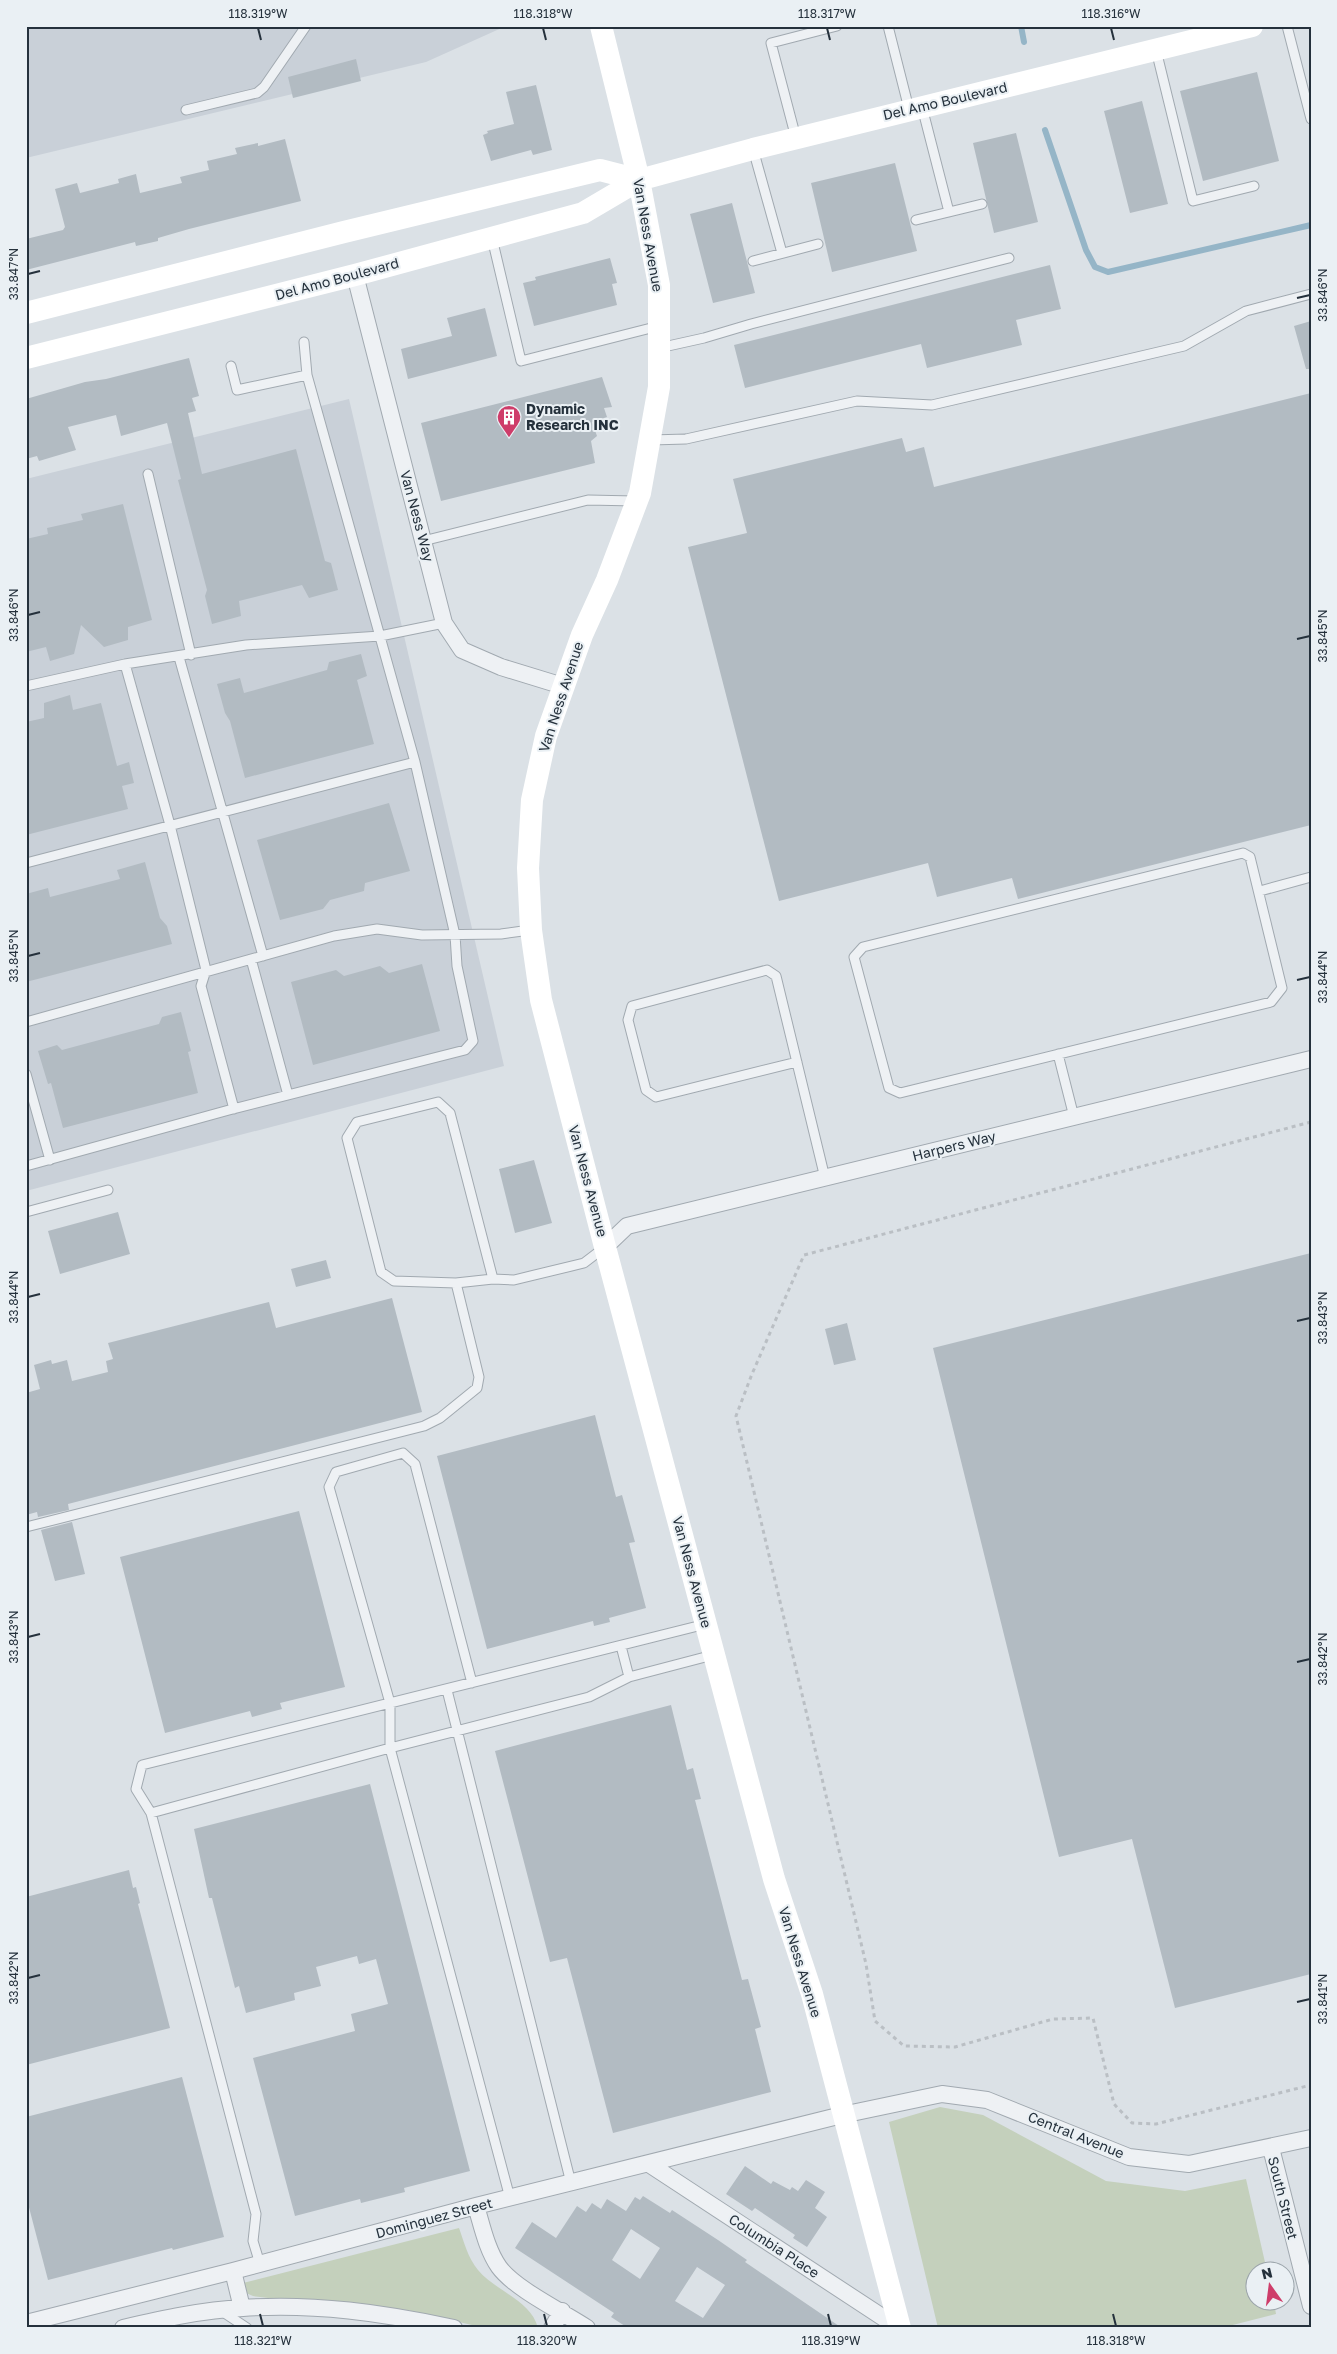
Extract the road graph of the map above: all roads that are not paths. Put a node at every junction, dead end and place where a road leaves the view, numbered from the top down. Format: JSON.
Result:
{"nodes":[{"id":1,"x":306,"y":26,"type":"edge"},
{"id":2,"x":600,"y":26,"type":"edge"},
{"id":3,"x":837,"y":26,"type":"edge"},
{"id":4,"x":888,"y":26,"type":"edge"},
{"id":5,"x":1252,"y":26,"type":"edge"},
{"id":6,"x":1288,"y":26,"type":"edge"},
{"id":7,"x":1156,"y":50,"type":"junction"},
{"id":8,"x":916,"y":108,"type":"junction"},
{"id":9,"x":186,"y":110,"type":"dead end"},
{"id":10,"x":1311,"y":119,"type":"edge"},
{"id":11,"x":796,"y":138,"type":"junction"},
{"id":12,"x":753,"y":149,"type":"junction"},
{"id":13,"x":639,"y":180,"type":"junction"},
{"id":14,"x":1254,"y":186,"type":"dead end"},
{"id":15,"x":982,"y":204,"type":"dead end"},
{"id":16,"x":949,"y":212,"type":"junction"},
{"id":17,"x":916,"y":220,"type":"dead end"},
{"id":18,"x":492,"y":238,"type":"junction"},
{"id":19,"x":818,"y":244,"type":"dead end"},
{"id":20,"x":782,"y":253,"type":"junction"},
{"id":21,"x":1009,"y":258,"type":"dead end"},
{"id":22,"x":753,"y":261,"type":"dead end"},
{"id":23,"x":355,"y":275,"type":"junction"},
{"id":24,"x":1311,"y":294,"type":"edge"},
{"id":25,"x":26,"y":313,"type":"edge"},
{"id":26,"x":659,"y":326,"type":"junction"},
{"id":27,"x":304,"y":342,"type":"dead end"},
{"id":28,"x":659,"y":348,"type":"junction"},
{"id":29,"x":26,"y":358,"type":"edge"},
{"id":30,"x":230,"y":366,"type":"dead end"},
{"id":31,"x":307,"y":375,"type":"junction"},
{"id":32,"x":650,"y":440,"type":"junction"},
{"id":33,"x":148,"y":474,"type":"dead end"},
{"id":34,"x":637,"y":500,"type":"junction"},
{"id":35,"x":423,"y":541,"type":"junction"},
{"id":36,"x":444,"y":623,"type":"junction"},
{"id":37,"x":380,"y":636,"type":"junction"},
{"id":38,"x":191,"y":655,"type":"junction"},
{"id":39,"x":180,"y":657,"type":"junction"},
{"id":40,"x":125,"y":664,"type":"junction"},
{"id":41,"x":26,"y":686,"type":"edge"},
{"id":42,"x":563,"y":686,"type":"junction"},
{"id":43,"x":415,"y":762,"type":"junction"},
{"id":44,"x":222,"y":810,"type":"junction"},
{"id":45,"x":170,"y":825,"type":"junction"},
{"id":46,"x":26,"y":863,"type":"edge"},
{"id":47,"x":1311,"y":877,"type":"edge"},
{"id":48,"x":1260,"y":891,"type":"junction"},
{"id":49,"x":531,"y":930,"type":"junction"},
{"id":50,"x":455,"y":935,"type":"junction"},
{"id":51,"x":263,"y":956,"type":"junction"},
{"id":52,"x":251,"y":960,"type":"junction"},
{"id":53,"x":206,"y":970,"type":"junction"},
{"id":54,"x":26,"y":1022,"type":"edge"},
{"id":55,"x":1058,"y":1054,"type":"junction"},
{"id":56,"x":1311,"y":1059,"type":"edge"},
{"id":57,"x":797,"y":1062,"type":"junction"},
{"id":58,"x":26,"y":1074,"type":"edge"},
{"id":59,"x":288,"y":1095,"type":"junction"},
{"id":60,"x":234,"y":1109,"type":"junction"},
{"id":61,"x":1074,"y":1117,"type":"junction"},
{"id":62,"x":50,"y":1160,"type":"junction"},
{"id":63,"x":26,"y":1166,"type":"edge"},
{"id":64,"x":825,"y":1178,"type":"junction"},
{"id":65,"x":108,"y":1190,"type":"dead end"},
{"id":66,"x":26,"y":1212,"type":"edge"},
{"id":67,"x":605,"y":1247,"type":"junction"},
{"id":68,"x":493,"y":1279,"type":"junction"},
{"id":69,"x":456,"y":1283,"type":"junction"},
{"id":70,"x":26,"y":1527,"type":"edge"},
{"id":71,"x":706,"y":1624,"type":"junction"},
{"id":72,"x":621,"y":1646,"type":"junction"},
{"id":73,"x":714,"y":1655,"type":"junction"},
{"id":74,"x":629,"y":1677,"type":"junction"},
{"id":75,"x":472,"y":1683,"type":"junction"},
{"id":76,"x":447,"y":1690,"type":"junction"},
{"id":77,"x":390,"y":1704,"type":"junction"},
{"id":78,"x":456,"y":1731,"type":"junction"},
{"id":79,"x":390,"y":1748,"type":"junction"},
{"id":80,"x":151,"y":1813,"type":"junction"},
{"id":81,"x":842,"y":2116,"type":"junction"},
{"id":82,"x":1311,"y":2138,"type":"edge"},
{"id":83,"x":1271,"y":2148,"type":"junction"},
{"id":84,"x":650,"y":2164,"type":"junction"},
{"id":85,"x":571,"y":2183,"type":"junction"},
{"id":86,"x":510,"y":2198,"type":"junction"},
{"id":87,"x":476,"y":2206,"type":"junction"},
{"id":88,"x":260,"y":2264,"type":"junction"},
{"id":89,"x":233,"y":2272,"type":"junction"},
{"id":90,"x":1311,"y":2306,"type":"edge"},
{"id":91,"x":242,"y":2308,"type":"junction"},
{"id":92,"x":220,"y":2310,"type":"junction"},
{"id":93,"x":562,"y":2312,"type":"junction"},
{"id":94,"x":26,"y":2323,"type":"edge"},
{"id":95,"x":123,"y":2328,"type":"edge"},
{"id":96,"x":246,"y":2328,"type":"edge"},
{"id":97,"x":454,"y":2328,"type":"edge"},
{"id":98,"x":552,"y":2328,"type":"edge"},
{"id":99,"x":587,"y":2328,"type":"edge"},
{"id":100,"x":900,"y":2328,"type":"edge"}],
"edges":[{"from":1,"to":9,"type":"lane"},
{"from":2,"to":13,"type":"main road","name":"Van Ness Avenue"},
{"from":3,"to":11,"type":"lane"},
{"from":4,"to":8,"type":"lane"},
{"from":5,"to":7,"type":"main road","name":"Del Amo Boulevard"},
{"from":6,"to":10,"type":"lane"},
{"from":7,"to":8,"type":"main road","name":"Del Amo Boulevard"},
{"from":7,"to":14,"type":"lane"},
{"from":8,"to":11,"type":"main road","name":"Del Amo Boulevard"},
{"from":8,"to":16,"type":"lane"},
{"from":11,"to":12,"type":"main road","name":"Del Amo Boulevard"},
{"from":12,"to":13,"type":"main road","name":"Del Amo Boulevard"},
{"from":12,"to":20,"type":"lane"},
{"from":13,"to":18,"type":"main road","name":"Del Amo Boulevard"},
{"from":13,"to":25,"type":"main road","name":"Del Amo Boulevard"},
{"from":13,"to":26,"type":"main road","name":"Van Ness Avenue"},
{"from":15,"to":16,"type":"lane"},
{"from":16,"to":17,"type":"lane"},
{"from":18,"to":23,"type":"main road","name":"Del Amo Boulevard"},
{"from":18,"to":26,"type":"lane"},
{"from":19,"to":20,"type":"lane"},
{"from":20,"to":22,"type":"lane"},
{"from":21,"to":28,"type":"lane"},
{"from":23,"to":29,"type":"main road","name":"Del Amo Boulevard"},
{"from":23,"to":35,"type":"street","name":"Van Ness Way"},
{"from":24,"to":32,"type":"lane"},
{"from":26,"to":28,"type":"main road","name":"Van Ness Avenue"},
{"from":27,"to":31,"type":"lane"},
{"from":28,"to":32,"type":"main road","name":"Van Ness Avenue"},
{"from":30,"to":31,"type":"lane"},
{"from":31,"to":37,"type":"lane"},
{"from":32,"to":34,"type":"main road","name":"Van Ness Avenue"},
{"from":33,"to":38,"type":"lane"},
{"from":34,"to":35,"type":"lane"},
{"from":34,"to":42,"type":"main road","name":"Van Ness Avenue"},
{"from":35,"to":36,"type":"street","name":"Van Ness Way"},
{"from":36,"to":37,"type":"lane"},
{"from":36,"to":42,"type":"street","name":"Van Ness Way"},
{"from":37,"to":38,"type":"lane"},
{"from":37,"to":43,"type":"lane"},
{"from":38,"to":39,"type":"lane"},
{"from":39,"to":40,"type":"lane"},
{"from":39,"to":44,"type":"lane"},
{"from":40,"to":41,"type":"lane"},
{"from":40,"to":45,"type":"lane"},
{"from":42,"to":49,"type":"main road","name":"Van Ness Avenue"},
{"from":43,"to":44,"type":"lane"},
{"from":43,"to":50,"type":"lane"},
{"from":44,"to":45,"type":"lane"},
{"from":44,"to":51,"type":"lane"},
{"from":45,"to":46,"type":"lane"},
{"from":45,"to":53,"type":"lane"},
{"from":47,"to":48,"type":"lane"},
{"from":48,"to":55,"type":"lane"},
{"from":48,"to":55,"type":"lane"},
{"from":49,"to":50,"type":"lane"},
{"from":49,"to":67,"type":"main road","name":"Van Ness Avenue"},
{"from":50,"to":51,"type":"lane"},
{"from":50,"to":59,"type":"lane"},
{"from":51,"to":52,"type":"lane"},
{"from":52,"to":53,"type":"lane"},
{"from":52,"to":59,"type":"lane"},
{"from":53,"to":54,"type":"lane"},
{"from":53,"to":60,"type":"lane"},
{"from":55,"to":61,"type":"lane"},
{"from":56,"to":61,"type":"street","name":"Harpers Way"},
{"from":57,"to":57,"type":"lane"},
{"from":57,"to":64,"type":"lane"},
{"from":58,"to":62,"type":"lane"},
{"from":59,"to":60,"type":"lane"},
{"from":60,"to":62,"type":"lane"},
{"from":61,"to":64,"type":"street","name":"Harpers Way"},
{"from":62,"to":63,"type":"lane"},
{"from":64,"to":67,"type":"street","name":"Harpers Way"},
{"from":65,"to":66,"type":"lane"},
{"from":67,"to":68,"type":"lane"},
{"from":67,"to":71,"type":"main road","name":"Van Ness Avenue"},
{"from":68,"to":69,"type":"lane"},
{"from":68,"to":69,"type":"lane"},
{"from":69,"to":70,"type":"lane"},
{"from":71,"to":72,"type":"lane"},
{"from":71,"to":73,"type":"main road","name":"Van Ness Avenue"},
{"from":72,"to":74,"type":"lane"},
{"from":72,"to":75,"type":"lane"},
{"from":73,"to":74,"type":"lane"},
{"from":73,"to":81,"type":"main road","name":"Van Ness Avenue"},
{"from":74,"to":78,"type":"lane"},
{"from":75,"to":76,"type":"lane"},
{"from":75,"to":77,"type":"lane"},
{"from":76,"to":77,"type":"lane"},
{"from":76,"to":78,"type":"lane"},
{"from":77,"to":79,"type":"lane"},
{"from":77,"to":80,"type":"lane"},
{"from":78,"to":79,"type":"lane"},
{"from":78,"to":85,"type":"lane"},
{"from":79,"to":80,"type":"lane"},
{"from":79,"to":86,"type":"lane"},
{"from":80,"to":88,"type":"lane"},
{"from":81,"to":83,"type":"street","name":"Central Avenue"},
{"from":81,"to":84,"type":"street","name":"Dominguez Street"},
{"from":81,"to":100,"type":"main road","name":"Van Ness Avenue"},
{"from":82,"to":83,"type":"street","name":"Central Avenue"},
{"from":83,"to":90,"type":"street","name":"South Street"},
{"from":84,"to":85,"type":"street","name":"Dominguez Street"},
{"from":84,"to":100,"type":"street","name":"Columbia Place"},
{"from":85,"to":86,"type":"street","name":"Dominguez Street"},
{"from":86,"to":87,"type":"street","name":"Dominguez Street"},
{"from":87,"to":88,"type":"street","name":"Dominguez Street"},
{"from":87,"to":93,"type":"street"},
{"from":88,"to":89,"type":"street","name":"Dominguez Street"},
{"from":89,"to":91,"type":"street"},
{"from":89,"to":94,"type":"street","name":"Dominguez Street"},
{"from":91,"to":92,"type":"street"},
{"from":91,"to":97,"type":"street"},
{"from":92,"to":95,"type":"street"},
{"from":92,"to":96,"type":"lane"},
{"from":93,"to":98,"type":"street"},
{"from":93,"to":99,"type":"street"}]}
